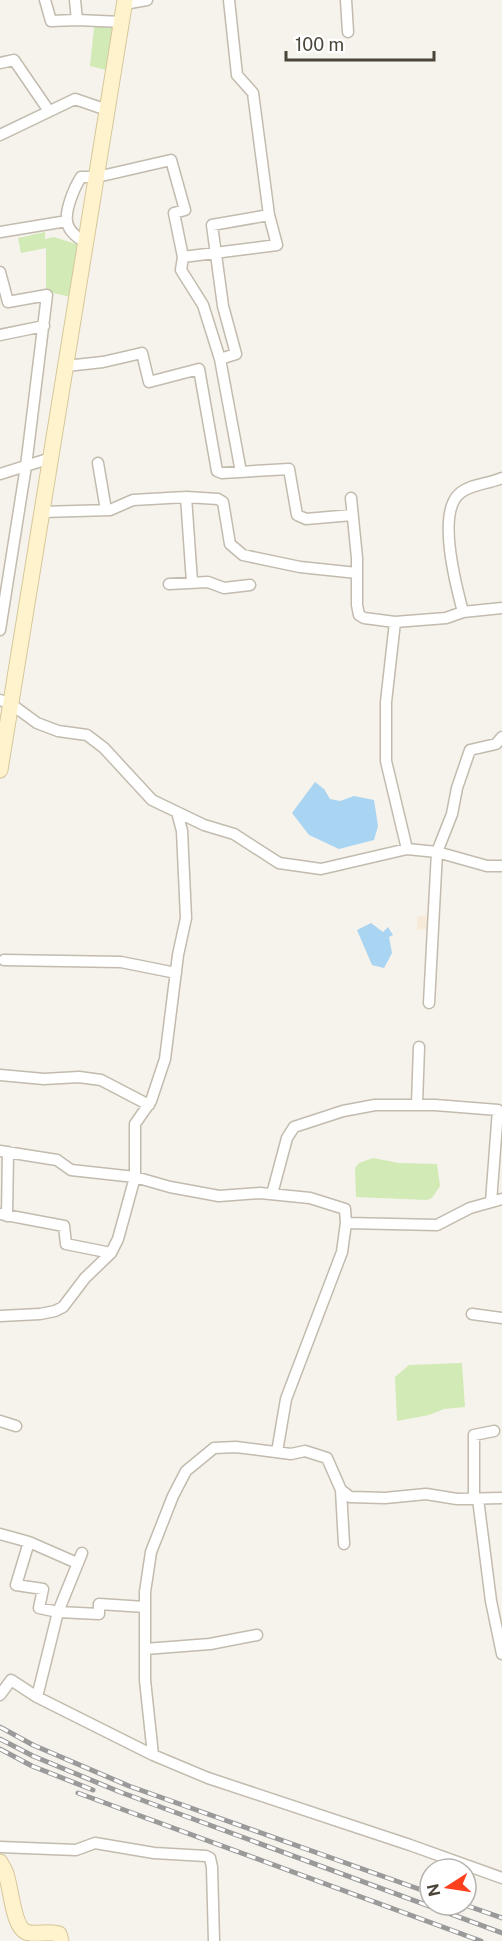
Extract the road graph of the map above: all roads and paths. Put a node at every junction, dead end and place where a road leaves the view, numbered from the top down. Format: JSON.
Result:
{"nodes":[{"id":1,"x":45,"y":0,"type":"edge"},
{"id":2,"x":75,"y":0,"type":"edge"},
{"id":3,"x":147,"y":0,"type":"edge"},
{"id":4,"x":229,"y":0,"type":"edge"},
{"id":5,"x":346,"y":0,"type":"edge"},
{"id":6,"x":125,"y":2,"type":"edge"},
{"id":7,"x":77,"y":20,"type":"junction"},
{"id":8,"x":122,"y":22,"type":"junction"},
{"id":9,"x":348,"y":32,"type":"dead end"},
{"id":10,"x":0,"y":63,"type":"edge"},
{"id":11,"x":107,"y":110,"type":"junction"},
{"id":12,"x":49,"y":111,"type":"junction"},
{"id":13,"x":0,"y":135,"type":"edge"},
{"id":14,"x":96,"y":177,"type":"junction"},
{"id":15,"x":269,"y":216,"type":"junction"},
{"id":16,"x":67,"y":221,"type":"junction"},
{"id":17,"x":0,"y":232,"type":"edge"},
{"id":18,"x":86,"y":243,"type":"junction"},
{"id":19,"x":217,"y":254,"type":"junction"},
{"id":20,"x":183,"y":257,"type":"junction"},
{"id":21,"x":0,"y":272,"type":"edge"},
{"id":22,"x":4,"y":303,"type":"edge"},
{"id":23,"x":44,"y":326,"type":"junction"},
{"id":24,"x":0,"y":335,"type":"edge"},
{"id":25,"x":220,"y":359,"type":"junction"},
{"id":26,"x":66,"y":366,"type":"junction"},
{"id":27,"x":51,"y":458,"type":"junction"},
{"id":28,"x":98,"y":463,"type":"dead end"},
{"id":29,"x":26,"y":466,"type":"junction"},
{"id":30,"x":241,"y":472,"type":"junction"},
{"id":31,"x":0,"y":474,"type":"edge"},
{"id":32,"x":502,"y":478,"type":"edge"},
{"id":33,"x":186,"y":497,"type":"junction"},
{"id":34,"x":351,"y":498,"type":"dead end"},
{"id":35,"x":106,"y":510,"type":"junction"},
{"id":36,"x":42,"y":512,"type":"junction"},
{"id":37,"x":352,"y":515,"type":"junction"},
{"id":38,"x":357,"y":573,"type":"junction"},
{"id":39,"x":192,"y":582,"type":"junction"},
{"id":40,"x":168,"y":584,"type":"dead end"},
{"id":41,"x":250,"y":585,"type":"dead end"},
{"id":42,"x":502,"y":608,"type":"edge"},
{"id":43,"x":463,"y":612,"type":"junction"},
{"id":44,"x":395,"y":622,"type":"junction"},
{"id":45,"x":0,"y":630,"type":"edge"},
{"id":46,"x":5,"y":702,"type":"edge"},
{"id":47,"x":502,"y":736,"type":"edge"},
{"id":48,"x":0,"y":770,"type":"edge"},
{"id":49,"x":177,"y":812,"type":"junction"},
{"id":50,"x":407,"y":849,"type":"junction"},
{"id":51,"x":436,"y":852,"type":"junction"},
{"id":52,"x":502,"y":866,"type":"edge"},
{"id":53,"x":4,"y":960,"type":"dead end"},
{"id":54,"x":176,"y":973,"type":"junction"},
{"id":55,"x":429,"y":1003,"type":"dead end"},
{"id":56,"x":419,"y":1047,"type":"dead end"},
{"id":57,"x":0,"y":1075,"type":"edge"},
{"id":58,"x":149,"y":1104,"type":"junction"},
{"id":59,"x":417,"y":1104,"type":"junction"},
{"id":60,"x":4,"y":1152,"type":"edge"},
{"id":61,"x":135,"y":1177,"type":"junction"},
{"id":62,"x":272,"y":1194,"type":"junction"},
{"id":63,"x":497,"y":1200,"type":"edge"},
{"id":64,"x":3,"y":1215,"type":"edge"},
{"id":65,"x":346,"y":1223,"type":"junction"},
{"id":66,"x":111,"y":1252,"type":"junction"},
{"id":67,"x":472,"y":1314,"type":"dead end"},
{"id":68,"x":0,"y":1316,"type":"edge"},
{"id":69,"x":502,"y":1318,"type":"edge"},
{"id":70,"x":0,"y":1421,"type":"edge"},
{"id":71,"x":16,"y":1426,"type":"dead end"},
{"id":72,"x":494,"y":1431,"type":"dead end"},
{"id":73,"x":277,"y":1452,"type":"junction"},
{"id":74,"x":341,"y":1490,"type":"junction"},
{"id":75,"x":502,"y":1498,"type":"edge"},
{"id":76,"x":476,"y":1499,"type":"junction"},
{"id":77,"x":0,"y":1534,"type":"edge"},
{"id":78,"x":29,"y":1542,"type":"junction"},
{"id":79,"x":344,"y":1544,"type":"dead end"},
{"id":80,"x":145,"y":1607,"type":"junction"},
{"id":81,"x":58,"y":1612,"type":"junction"},
{"id":82,"x":257,"y":1635,"type":"dead end"},
{"id":83,"x":145,"y":1649,"type":"junction"},
{"id":84,"x":502,"y":1654,"type":"edge"},
{"id":85,"x":0,"y":1695,"type":"edge"},
{"id":86,"x":37,"y":1697,"type":"junction"},
{"id":87,"x":153,"y":1755,"type":"junction"},
{"id":88,"x":0,"y":1847,"type":"edge"},
{"id":89,"x":0,"y":1862,"type":"edge"},
{"id":90,"x":502,"y":1878,"type":"edge"},
{"id":91,"x":61,"y":1941,"type":"edge"},
{"id":92,"x":214,"y":1941,"type":"edge"}],
"edges":[{"from":1,"to":7,"type":"street"},
{"from":2,"to":7,"type":"street"},
{"from":3,"to":6,"type":"street"},
{"from":4,"to":15,"type":"street"},
{"from":5,"to":9,"type":"street"},
{"from":6,"to":8,"type":"street"},
{"from":7,"to":8,"type":"street"},
{"from":8,"to":11,"type":"street"},
{"from":10,"to":12,"type":"street"},
{"from":11,"to":12,"type":"street"},
{"from":11,"to":14,"type":"street"},
{"from":12,"to":13,"type":"street"},
{"from":14,"to":16,"type":"street"},
{"from":14,"to":18,"type":"street"},
{"from":14,"to":20,"type":"street"},
{"from":15,"to":19,"type":"street"},
{"from":15,"to":19,"type":"street"},
{"from":16,"to":17,"type":"street"},
{"from":16,"to":18,"type":"street"},
{"from":18,"to":26,"type":"street"},
{"from":19,"to":20,"type":"street"},
{"from":19,"to":25,"type":"street"},
{"from":20,"to":25,"type":"street"},
{"from":21,"to":22,"type":"street"},
{"from":22,"to":23,"type":"street"},
{"from":23,"to":24,"type":"street"},
{"from":23,"to":29,"type":"street"},
{"from":25,"to":30,"type":"street"},
{"from":26,"to":27,"type":"street"},
{"from":26,"to":30,"type":"street"},
{"from":27,"to":29,"type":"street"},
{"from":27,"to":36,"type":"street"},
{"from":28,"to":35,"type":"street"},
{"from":29,"to":31,"type":"street"},
{"from":29,"to":45,"type":"street"},
{"from":30,"to":37,"type":"street"},
{"from":32,"to":43,"type":"street"},
{"from":33,"to":35,"type":"street"},
{"from":33,"to":38,"type":"street"},
{"from":33,"to":39,"type":"street"},
{"from":34,"to":37,"type":"street"},
{"from":35,"to":36,"type":"street"},
{"from":36,"to":46,"type":"street"},
{"from":37,"to":38,"type":"street"},
{"from":38,"to":44,"type":"street"},
{"from":39,"to":40,"type":"street"},
{"from":39,"to":41,"type":"street"},
{"from":42,"to":43,"type":"street"},
{"from":43,"to":44,"type":"street"},
{"from":44,"to":50,"type":"street"},
{"from":46,"to":48,"type":"street"},
{"from":46,"to":49,"type":"street"},
{"from":47,"to":51,"type":"street"},
{"from":49,"to":50,"type":"street"},
{"from":49,"to":54,"type":"street"},
{"from":50,"to":51,"type":"street"},
{"from":51,"to":52,"type":"street"},
{"from":51,"to":55,"type":"street"},
{"from":53,"to":54,"type":"street"},
{"from":54,"to":58,"type":"street"},
{"from":56,"to":59,"type":"street"},
{"from":57,"to":58,"type":"street"},
{"from":58,"to":61,"type":"street"},
{"from":59,"to":62,"type":"street"},
{"from":59,"to":63,"type":"street"},
{"from":60,"to":61,"type":"street"},
{"from":60,"to":64,"type":"street"},
{"from":61,"to":62,"type":"street"},
{"from":61,"to":66,"type":"street"},
{"from":62,"to":65,"type":"street"},
{"from":63,"to":65,"type":"street"},
{"from":64,"to":66,"type":"street"},
{"from":65,"to":73,"type":"street"},
{"from":66,"to":68,"type":"street"},
{"from":67,"to":69,"type":"street"},
{"from":70,"to":71,"type":"street"},
{"from":72,"to":76,"type":"street"},
{"from":73,"to":74,"type":"street"},
{"from":73,"to":80,"type":"street"},
{"from":74,"to":76,"type":"street"},
{"from":74,"to":79,"type":"street"},
{"from":75,"to":76,"type":"street"},
{"from":76,"to":84,"type":"street"},
{"from":77,"to":78,"type":"street"},
{"from":78,"to":81,"type":"street"},
{"from":78,"to":81,"type":"street"},
{"from":80,"to":81,"type":"street"},
{"from":80,"to":83,"type":"street"},
{"from":81,"to":86,"type":"street"},
{"from":82,"to":83,"type":"street"},
{"from":83,"to":87,"type":"street"},
{"from":85,"to":86,"type":"street"},
{"from":86,"to":87,"type":"street"},
{"from":87,"to":90,"type":"street"},
{"from":88,"to":92,"type":"street"},
{"from":89,"to":91,"type":"street"}]}
